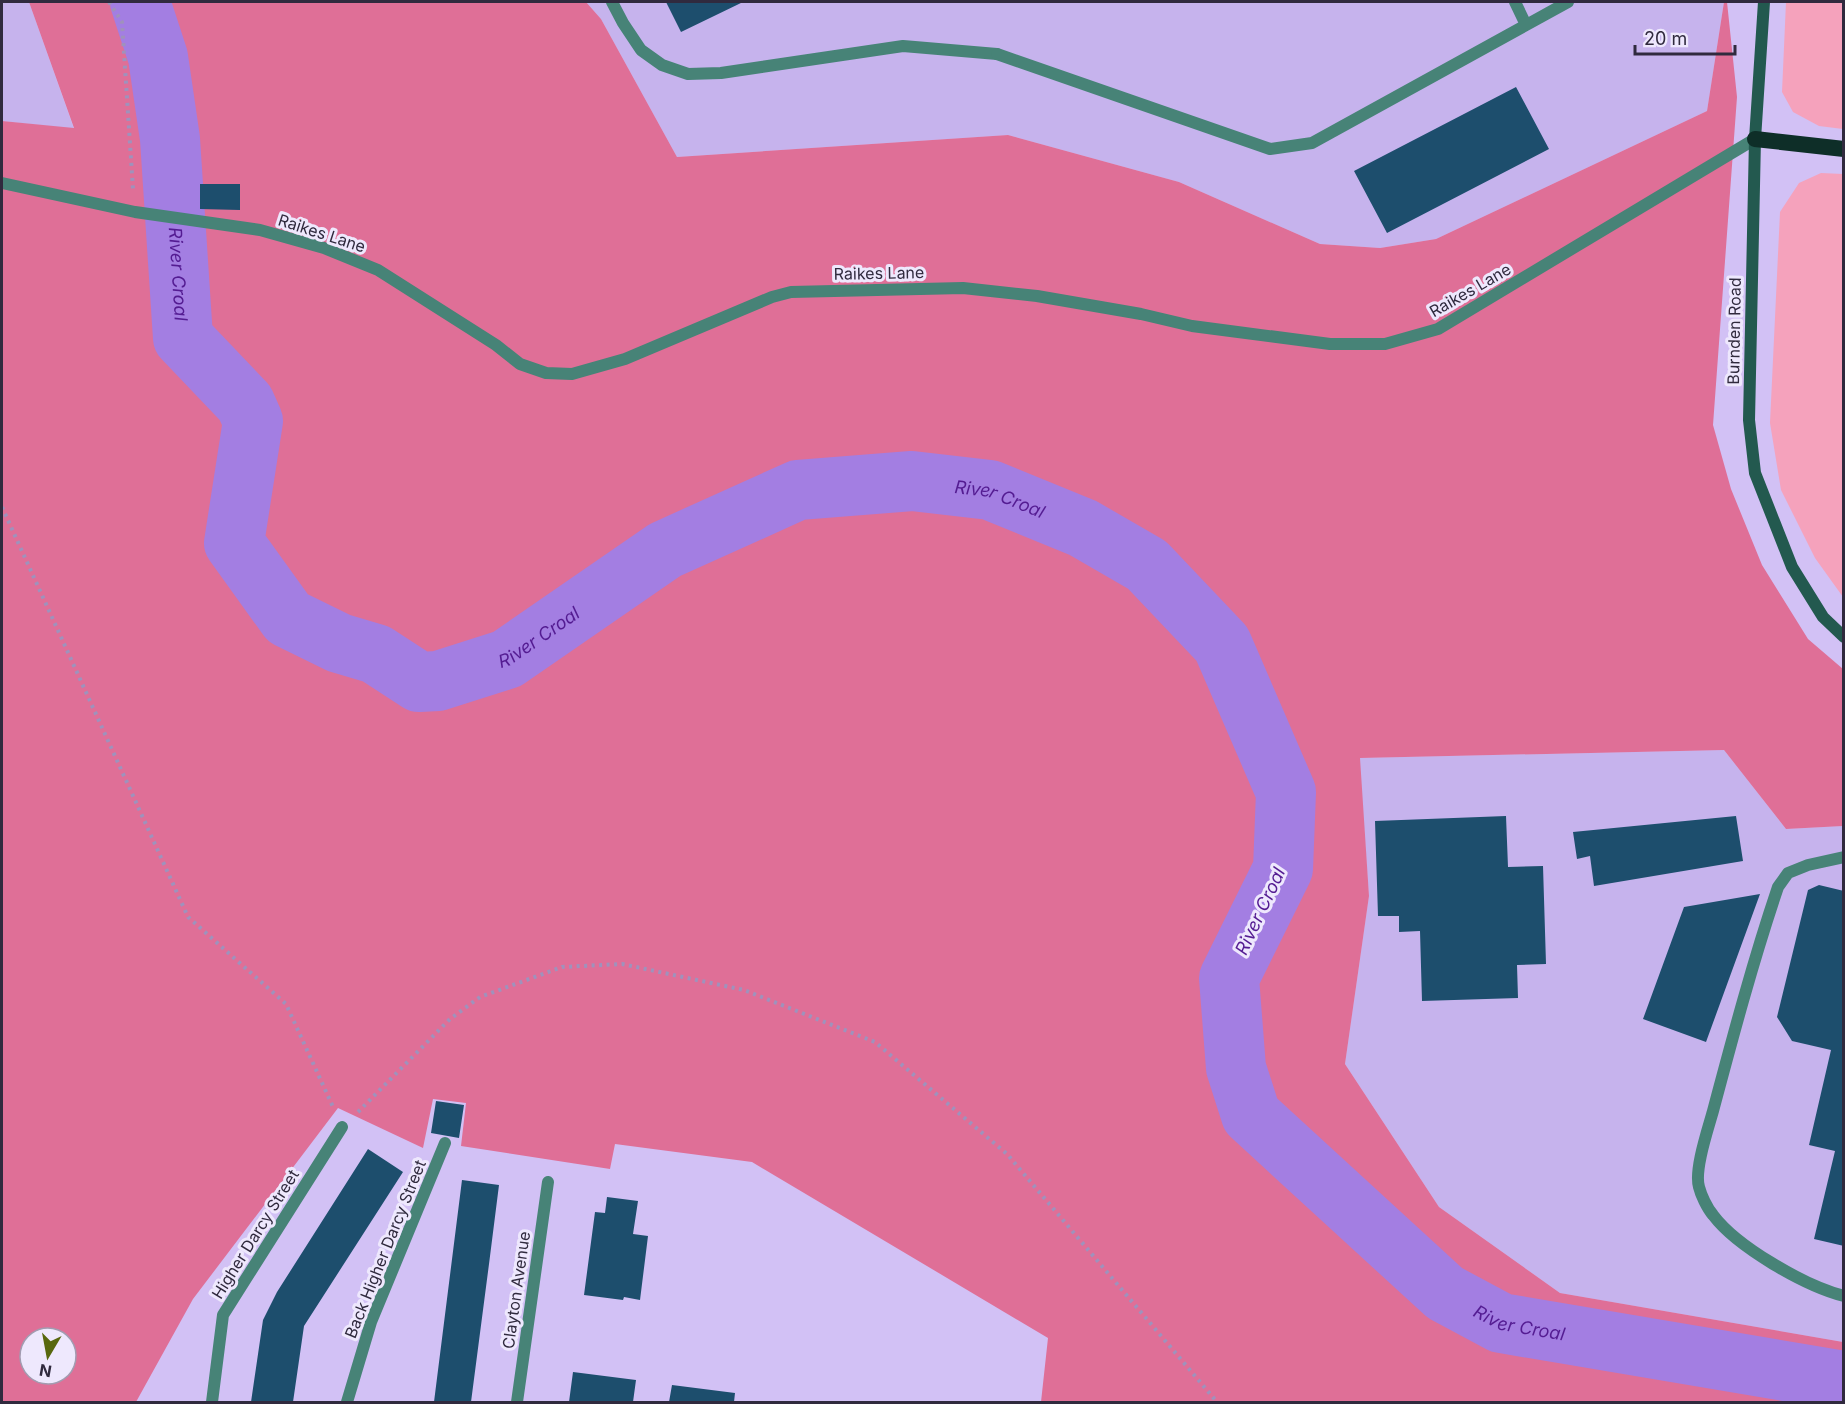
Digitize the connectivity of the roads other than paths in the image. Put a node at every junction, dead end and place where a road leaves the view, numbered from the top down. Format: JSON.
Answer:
{"nodes":[{"id":1,"x":612,"y":2,"type":"edge"},
{"id":2,"x":1515,"y":2,"type":"edge"},
{"id":3,"x":1568,"y":2,"type":"edge"},
{"id":4,"x":1764,"y":2,"type":"edge"},
{"id":5,"x":1526,"y":25,"type":"junction"},
{"id":6,"x":1755,"y":139,"type":"junction"},
{"id":7,"x":1844,"y":149,"type":"edge"},
{"id":8,"x":2,"y":183,"type":"edge"},
{"id":9,"x":1844,"y":637,"type":"edge"},
{"id":10,"x":1844,"y":857,"type":"edge"},
{"id":11,"x":342,"y":1127,"type":"road end"},
{"id":12,"x":445,"y":1143,"type":"dead end"},
{"id":13,"x":548,"y":1182,"type":"dead end"},
{"id":14,"x":1844,"y":1296,"type":"edge"},
{"id":15,"x":212,"y":1402,"type":"edge"},
{"id":16,"x":347,"y":1402,"type":"edge"},
{"id":17,"x":517,"y":1402,"type":"edge"}],
"edges":[{"from":1,"to":5,"type":"street"},
{"from":2,"to":5,"type":"street"},
{"from":3,"to":5,"type":"street"},
{"from":4,"to":6,"type":"main road","name":"Burnden Road"},
{"from":6,"to":7,"type":"highway"},
{"from":6,"to":8,"type":"street","name":"Raikes Lane"},
{"from":6,"to":9,"type":"main road","name":"Burnden Road"},
{"from":10,"to":14,"type":"street"},
{"from":11,"to":15,"type":"street","name":"Higher Darcy Street"},
{"from":12,"to":16,"type":"street","name":"Back Higher Darcy Street"},
{"from":13,"to":17,"type":"street","name":"Clayton Avenue"}]}
